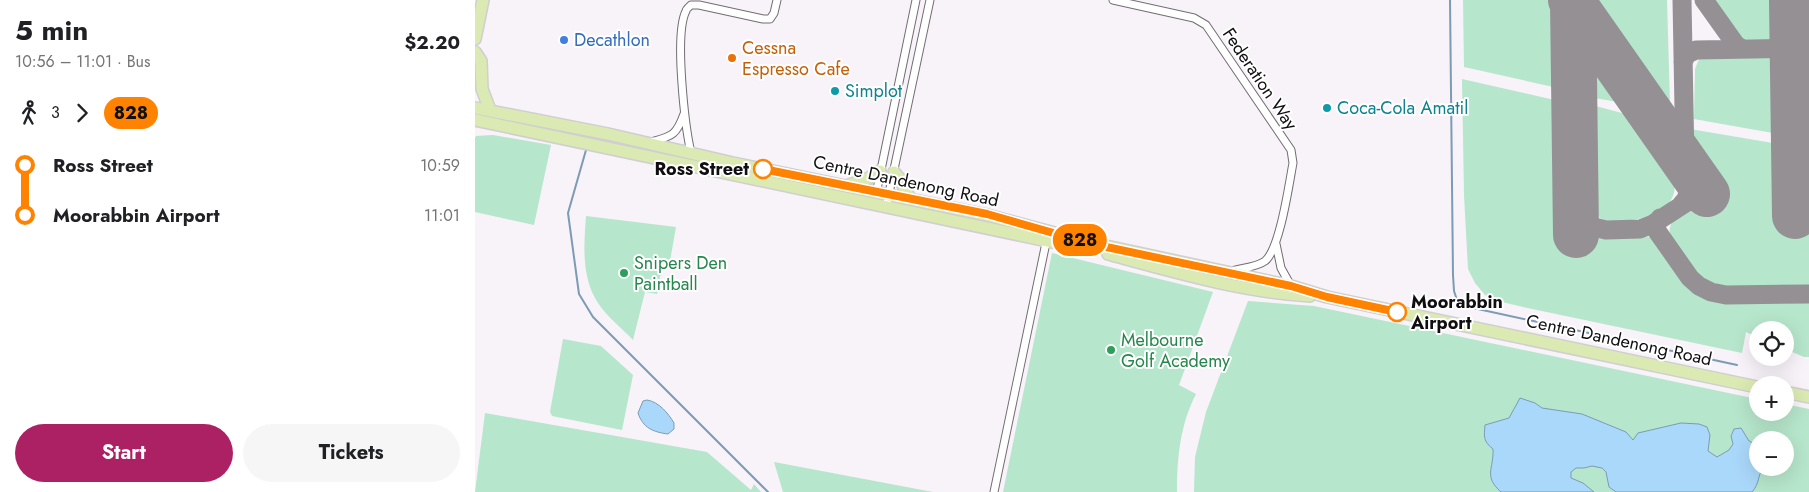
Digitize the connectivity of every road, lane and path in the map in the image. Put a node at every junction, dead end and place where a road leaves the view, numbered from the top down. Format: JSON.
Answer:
{"nodes":[{"id":1,"x":483,"y":0,"type":"edge"},
{"id":2,"x":777,"y":0,"type":"edge"},
{"id":3,"x":916,"y":0,"type":"edge"},
{"id":4,"x":930,"y":0,"type":"edge"},
{"id":5,"x":1113,"y":0,"type":"edge"},
{"id":6,"x":475,"y":39,"type":"edge"},
{"id":7,"x":475,"y":52,"type":"edge"},
{"id":8,"x":475,"y":108,"type":"edge"},
{"id":9,"x":490,"y":110,"type":"junction"},
{"id":10,"x":684,"y":114,"type":"junction"},
{"id":11,"x":475,"y":120,"type":"edge"},
{"id":12,"x":648,"y":143,"type":"junction"},
{"id":13,"x":691,"y":153,"type":"junction"},
{"id":14,"x":880,"y":171,"type":"junction"},
{"id":15,"x":894,"y":172,"type":"junction"},
{"id":16,"x":846,"y":186,"type":"junction"},
{"id":17,"x":876,"y":192,"type":"junction"},
{"id":18,"x":889,"y":195,"type":"junction"},
{"id":19,"x":910,"y":199,"type":"junction"},
{"id":20,"x":874,"y":204,"type":"junction"},
{"id":21,"x":886,"y":206,"type":"junction"},
{"id":22,"x":1048,"y":236,"type":"junction"},
{"id":23,"x":1276,"y":244,"type":"junction"},
{"id":24,"x":1226,"y":272,"type":"junction"},
{"id":25,"x":1291,"y":286,"type":"junction"},
{"id":26,"x":1327,"y":297,"type":"junction"},
{"id":27,"x":1749,"y":385,"type":"edge"},
{"id":28,"x":1794,"y":394,"type":"edge"},
{"id":29,"x":1809,"y":397,"type":"edge"},
{"id":30,"x":994,"y":492,"type":"edge"}],
"edges":[{"from":1,"to":6,"type":"main road"},
{"from":2,"to":10,"type":"street"},
{"from":3,"to":14,"type":"street"},
{"from":4,"to":15,"type":"street"},
{"from":5,"to":23,"type":"street","name":"Federation Way"},
{"from":7,"to":9,"type":"main road"},
{"from":8,"to":9,"type":"main road","name":"Centre Dandenong Road"},
{"from":9,"to":12,"type":"main road","name":"Centre Dandenong Road"},
{"from":10,"to":12,"type":"street"},
{"from":10,"to":13,"type":"street"},
{"from":11,"to":20,"type":"main road","name":"Centre Dandenong Road"},
{"from":12,"to":13,"type":"main road","name":"Centre Dandenong Road"},
{"from":13,"to":16,"type":"main road","name":"Centre Dandenong Road"},
{"from":14,"to":16,"type":"main road"},
{"from":14,"to":17,"type":"street"},
{"from":15,"to":18,"type":"street"},
{"from":15,"to":19,"type":"main road"},
{"from":16,"to":17,"type":"main road","name":"Centre Dandenong Road"},
{"from":17,"to":18,"type":"main road","name":"Centre Dandenong Road"},
{"from":17,"to":20,"type":"street"},
{"from":18,"to":19,"type":"main road","name":"Centre Dandenong Road"},
{"from":18,"to":21,"type":"street"},
{"from":19,"to":22,"type":"main road","name":"Centre Dandenong Road"},
{"from":20,"to":21,"type":"main road","name":"Centre Dandenong Road"},
{"from":21,"to":22,"type":"main road","name":"Centre Dandenong Road"},
{"from":22,"to":24,"type":"main road","name":"Centre Dandenong Road"},
{"from":22,"to":26,"type":"main road","name":"Centre Dandenong Road"},
{"from":22,"to":30,"type":"street"},
{"from":23,"to":24,"type":"street","name":"Federation Way"},
{"from":23,"to":25,"type":"street","name":"Federation Way"},
{"from":24,"to":25,"type":"main road","name":"Centre Dandenong Road"},
{"from":25,"to":26,"type":"main road","name":"Centre Dandenong Road"},
{"from":26,"to":27,"type":"main road","name":"Centre Dandenong Road"},
{"from":28,"to":29,"type":"main road"}]}
